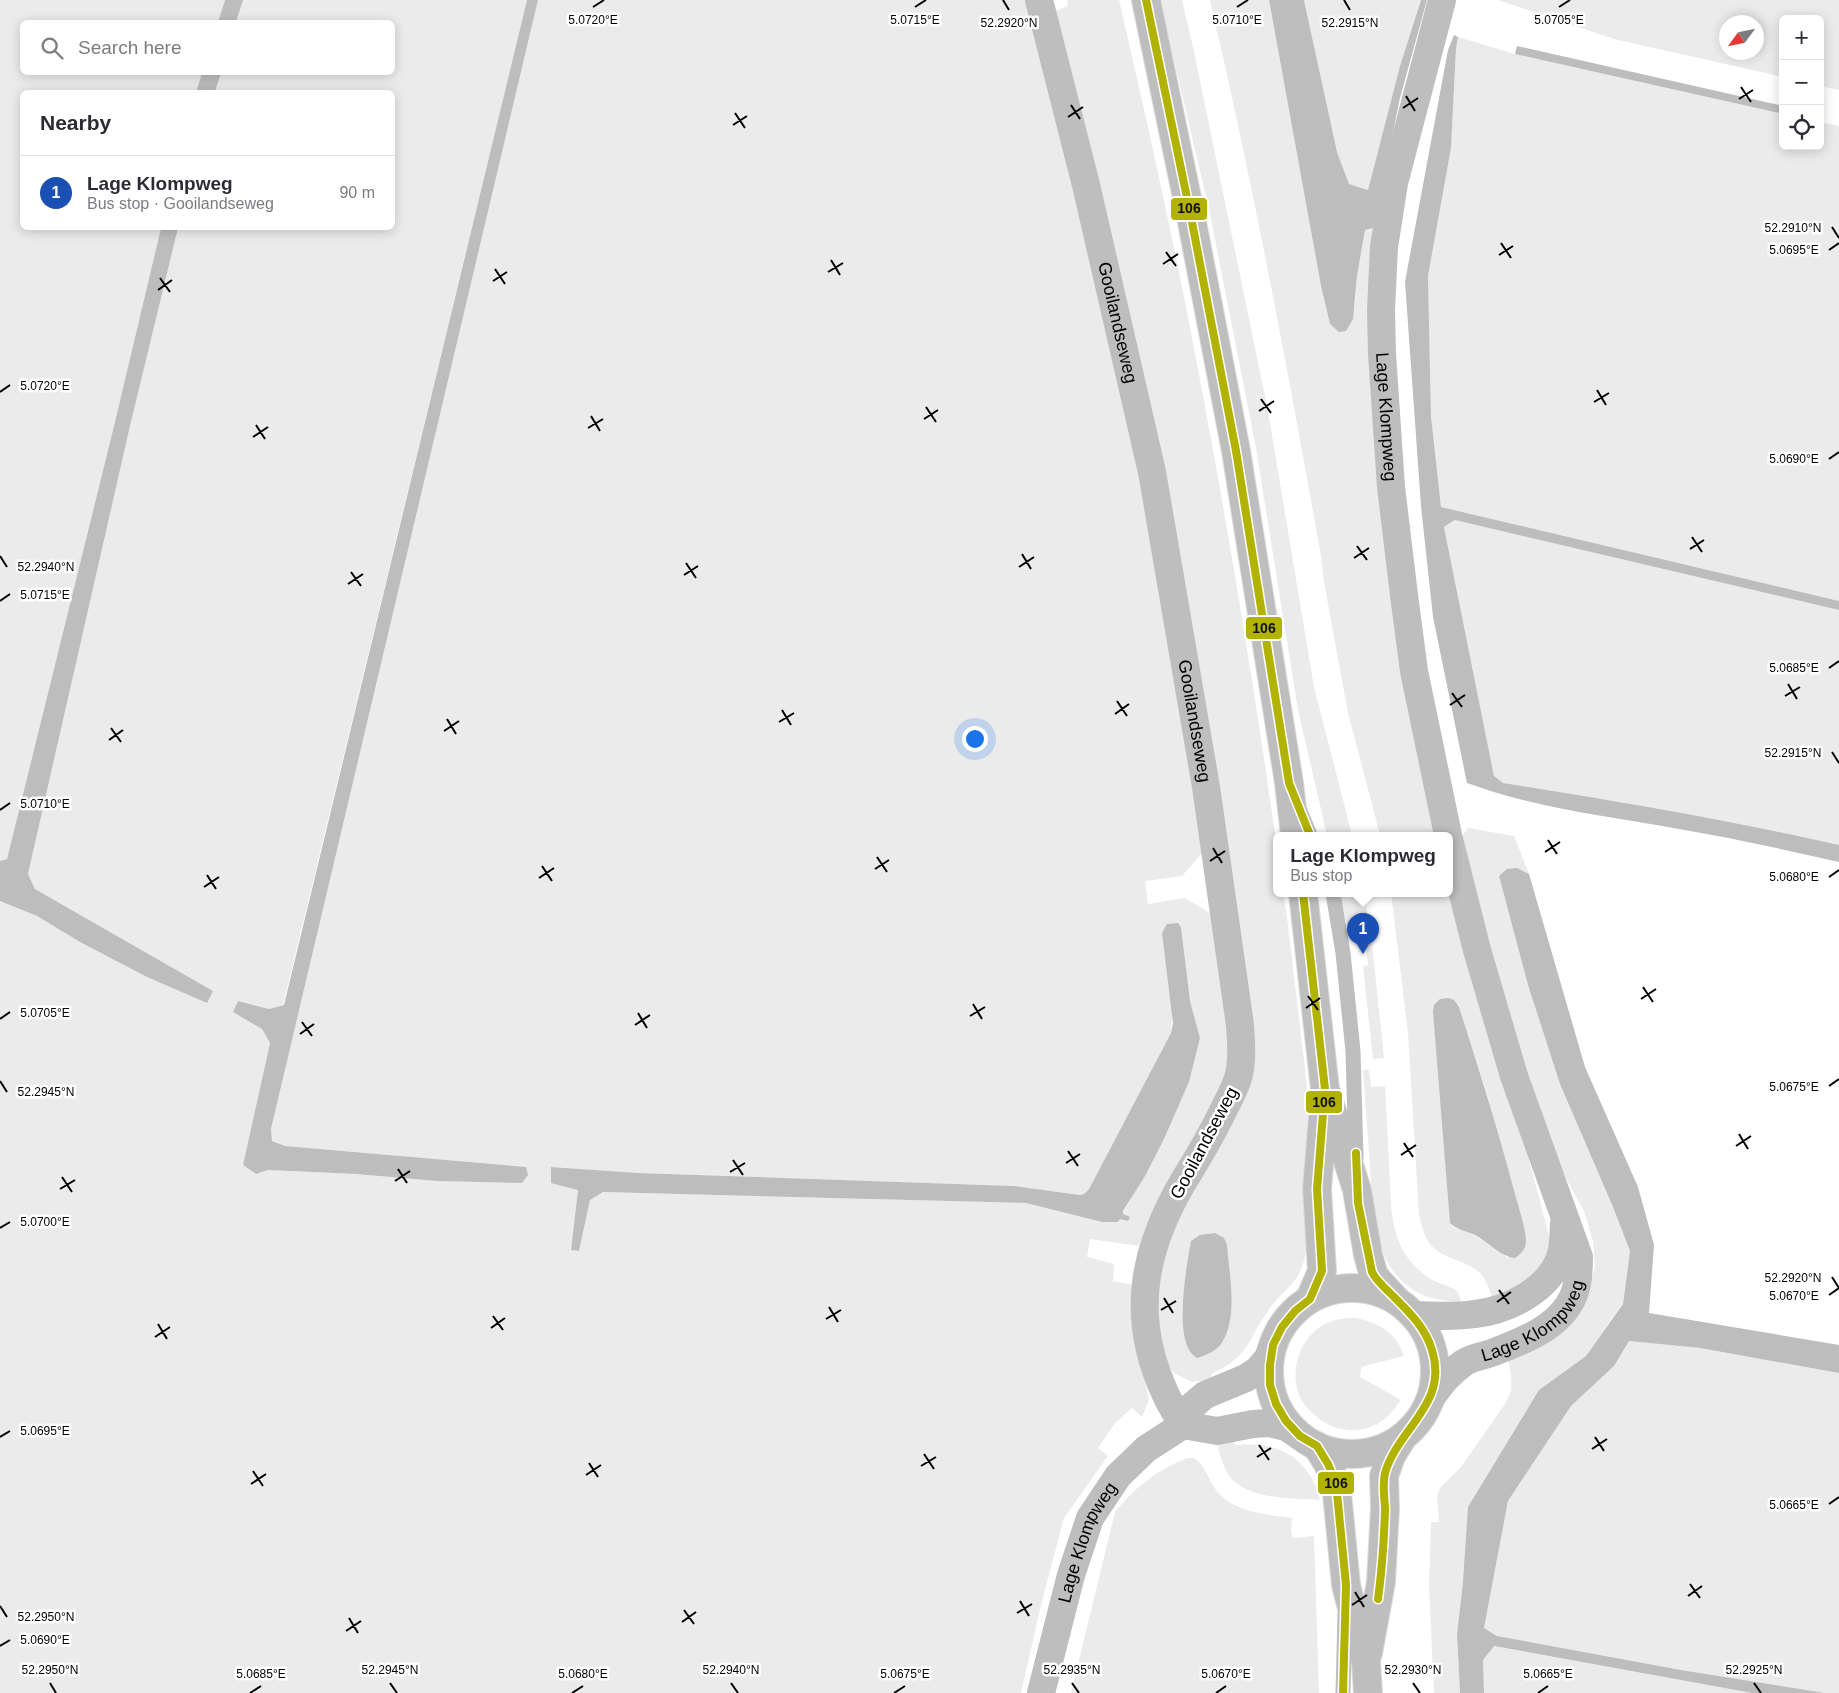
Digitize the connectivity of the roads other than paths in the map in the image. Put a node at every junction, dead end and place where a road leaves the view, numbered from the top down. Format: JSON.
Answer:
{"nodes":[{"id":1,"x":1038,"y":0,"type":"edge"},
{"id":2,"x":1146,"y":0,"type":"edge"},
{"id":3,"x":1442,"y":0,"type":"edge"},
{"id":4,"x":1289,"y":783,"type":"junction"},
{"id":5,"x":1296,"y":832,"type":"edge"},
{"id":6,"x":1309,"y":832,"type":"edge"},
{"id":7,"x":1447,"y":832,"type":"edge"},
{"id":8,"x":1453,"y":855,"type":"edge"},
{"id":9,"x":1303,"y":897,"type":"edge"},
{"id":10,"x":1334,"y":897,"type":"edge"},
{"id":11,"x":1325,"y":1089,"type":"junction"},
{"id":12,"x":1357,"y":1190,"type":"junction"},
{"id":13,"x":1564,"y":1215,"type":"junction"},
{"id":14,"x":1310,"y":1299,"type":"junction"},
{"id":15,"x":1407,"y":1309,"type":"junction"},
{"id":16,"x":1273,"y":1345,"type":"junction"},
{"id":17,"x":1430,"y":1398,"type":"junction"},
{"id":18,"x":1183,"y":1425,"type":"junction"},
{"id":19,"x":1402,"y":1438,"type":"junction"},
{"id":20,"x":1309,"y":1441,"type":"junction"},
{"id":21,"x":1346,"y":1585,"type":"junction"},
{"id":22,"x":1366,"y":1662,"type":"junction"},
{"id":23,"x":1041,"y":1693,"type":"edge"},
{"id":24,"x":1343,"y":1693,"type":"edge"},
{"id":25,"x":1368,"y":1693,"type":"edge"}],
"edges":[{"from":1,"to":18,"type":"street","name":"Gooilandseweg"},
{"from":2,"to":4,"type":"street"},
{"from":3,"to":7,"type":"street","name":"Lage Klompweg"},
{"from":4,"to":5,"type":"street"},
{"from":4,"to":6,"type":"lane"},
{"from":8,"to":13,"type":"street","name":"Lage Klompweg"},
{"from":9,"to":11,"type":"street"},
{"from":10,"to":12,"type":"lane"},
{"from":11,"to":12,"type":"street"},
{"from":11,"to":14,"type":"street"},
{"from":12,"to":15,"type":"street"},
{"from":13,"to":15,"type":"street","name":"Lage Klompweg"},
{"from":13,"to":17,"type":"street","name":"Lage Klompweg"},
{"from":14,"to":15,"type":"street"},
{"from":14,"to":16,"type":"street"},
{"from":15,"to":17,"type":"street"},
{"from":16,"to":18,"type":"street","name":"Lage Klompweg"},
{"from":16,"to":20,"type":"street"},
{"from":17,"to":19,"type":"street"},
{"from":18,"to":20,"type":"street"},
{"from":18,"to":23,"type":"street","name":"Lage Klompweg"},
{"from":19,"to":20,"type":"street"},
{"from":19,"to":22,"type":"street"},
{"from":20,"to":21,"type":"street"},
{"from":21,"to":22,"type":"street"},
{"from":21,"to":24,"type":"lane"},
{"from":22,"to":25,"type":"street"}]}
